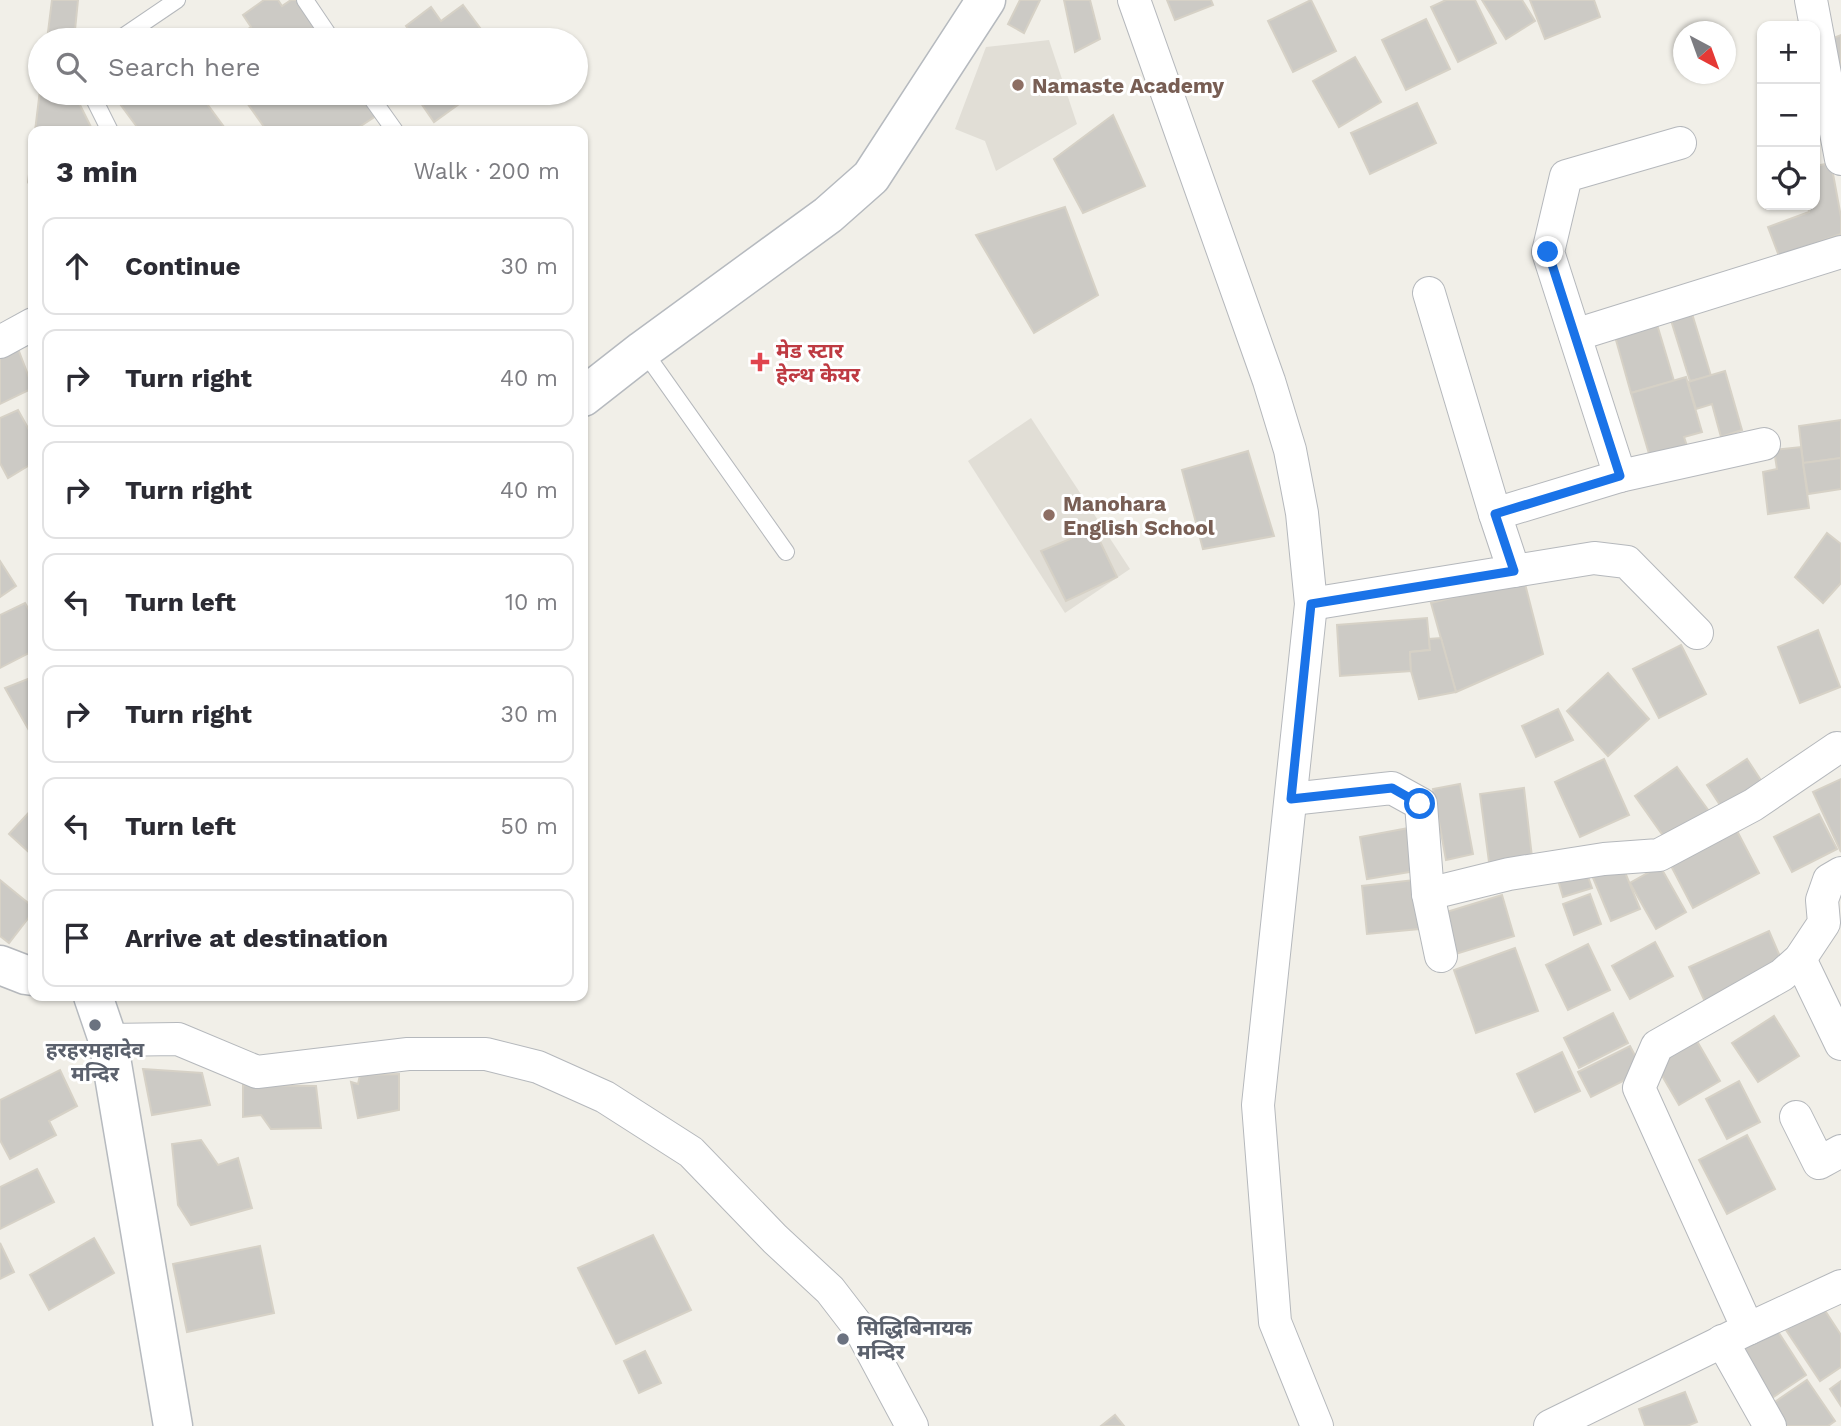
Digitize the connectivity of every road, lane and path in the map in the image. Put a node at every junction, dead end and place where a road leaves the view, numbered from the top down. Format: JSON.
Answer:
{"nodes":[{"id":1,"x":177,"y":0,"type":"edge"},
{"id":2,"x":304,"y":0,"type":"edge"},
{"id":3,"x":1134,"y":0,"type":"edge"},
{"id":4,"x":1811,"y":0,"type":"edge"},
{"id":5,"x":973,"y":5,"type":"edge"},
{"id":6,"x":136,"y":28,"type":"edge"},
{"id":7,"x":324,"y":28,"type":"edge"},
{"id":8,"x":97,"y":105,"type":"edge"},
{"id":9,"x":377,"y":105,"type":"edge"},
{"id":10,"x":108,"y":126,"type":"edge"},
{"id":11,"x":391,"y":126,"type":"edge"},
{"id":12,"x":1680,"y":143,"type":"dead end"},
{"id":13,"x":1841,"y":159,"type":"edge"},
{"id":14,"x":1841,"y":252,"type":"edge"},
{"id":15,"x":1429,"y":293,"type":"dead end"},
{"id":16,"x":28,"y":327,"type":"edge"},
{"id":17,"x":1575,"y":335,"type":"junction"},
{"id":18,"x":0,"y":342,"type":"edge"},
{"id":19,"x":643,"y":349,"type":"junction"},
{"id":20,"x":588,"y":389,"type":"edge"},
{"id":21,"x":1764,"y":444,"type":"dead end"},
{"id":22,"x":1620,"y":476,"type":"junction"},
{"id":23,"x":1495,"y":514,"type":"junction"},
{"id":24,"x":786,"y":552,"type":"dead end"},
{"id":25,"x":1514,"y":571,"type":"junction"},
{"id":26,"x":1311,"y":604,"type":"junction"},
{"id":27,"x":1697,"y":634,"type":"dead end"},
{"id":28,"x":1838,"y":748,"type":"dead end"},
{"id":29,"x":1291,"y":799,"type":"junction"},
{"id":30,"x":1841,"y":873,"type":"edge"},
{"id":31,"x":1427,"y":894,"type":"junction"},
{"id":32,"x":1441,"y":956,"type":"dead end"},
{"id":33,"x":1800,"y":959,"type":"junction"},
{"id":34,"x":0,"y":965,"type":"edge"},
{"id":35,"x":28,"y":975,"type":"edge"},
{"id":36,"x":95,"y":1001,"type":"edge"},
{"id":37,"x":1834,"y":1011,"type":"edge"},
{"id":38,"x":107,"y":1040,"type":"junction"},
{"id":39,"x":1841,"y":1044,"type":"edge"},
{"id":40,"x":1796,"y":1117,"type":"dead end"},
{"id":41,"x":1841,"y":1151,"type":"edge"},
{"id":42,"x":1839,"y":1293,"type":"edge"},
{"id":43,"x":1735,"y":1335,"type":"junction"},
{"id":44,"x":173,"y":1426,"type":"edge"},
{"id":45,"x":912,"y":1426,"type":"edge"},
{"id":46,"x":1317,"y":1426,"type":"edge"},
{"id":47,"x":1550,"y":1426,"type":"edge"},
{"id":48,"x":1770,"y":1426,"type":"edge"}],
"edges":[{"from":1,"to":6,"type":"lane"},
{"from":2,"to":7,"type":"lane"},
{"from":3,"to":26,"type":"street"},
{"from":4,"to":13,"type":"street"},
{"from":5,"to":19,"type":"main road"},
{"from":8,"to":10,"type":"lane"},
{"from":9,"to":11,"type":"lane"},
{"from":12,"to":17,"type":"street"},
{"from":14,"to":17,"type":"street"},
{"from":15,"to":23,"type":"street"},
{"from":16,"to":18,"type":"street"},
{"from":17,"to":22,"type":"street"},
{"from":19,"to":20,"type":"main road"},
{"from":19,"to":24,"type":"lane"},
{"from":21,"to":22,"type":"street"},
{"from":22,"to":23,"type":"street"},
{"from":23,"to":25,"type":"street"},
{"from":25,"to":26,"type":"street"},
{"from":25,"to":27,"type":"street"},
{"from":26,"to":29,"type":"street"},
{"from":28,"to":31,"type":"street"},
{"from":29,"to":31,"type":"street"},
{"from":29,"to":46,"type":"street"},
{"from":30,"to":33,"type":"street"},
{"from":31,"to":32,"type":"street"},
{"from":33,"to":37,"type":"street"},
{"from":33,"to":43,"type":"street"},
{"from":34,"to":35,"type":"main road"},
{"from":36,"to":38,"type":"main road"},
{"from":37,"to":39,"type":"street"},
{"from":38,"to":44,"type":"main road"},
{"from":38,"to":45,"type":"street"},
{"from":40,"to":41,"type":"street"},
{"from":42,"to":43,"type":"street"},
{"from":43,"to":47,"type":"street"},
{"from":43,"to":48,"type":"street"}]}
